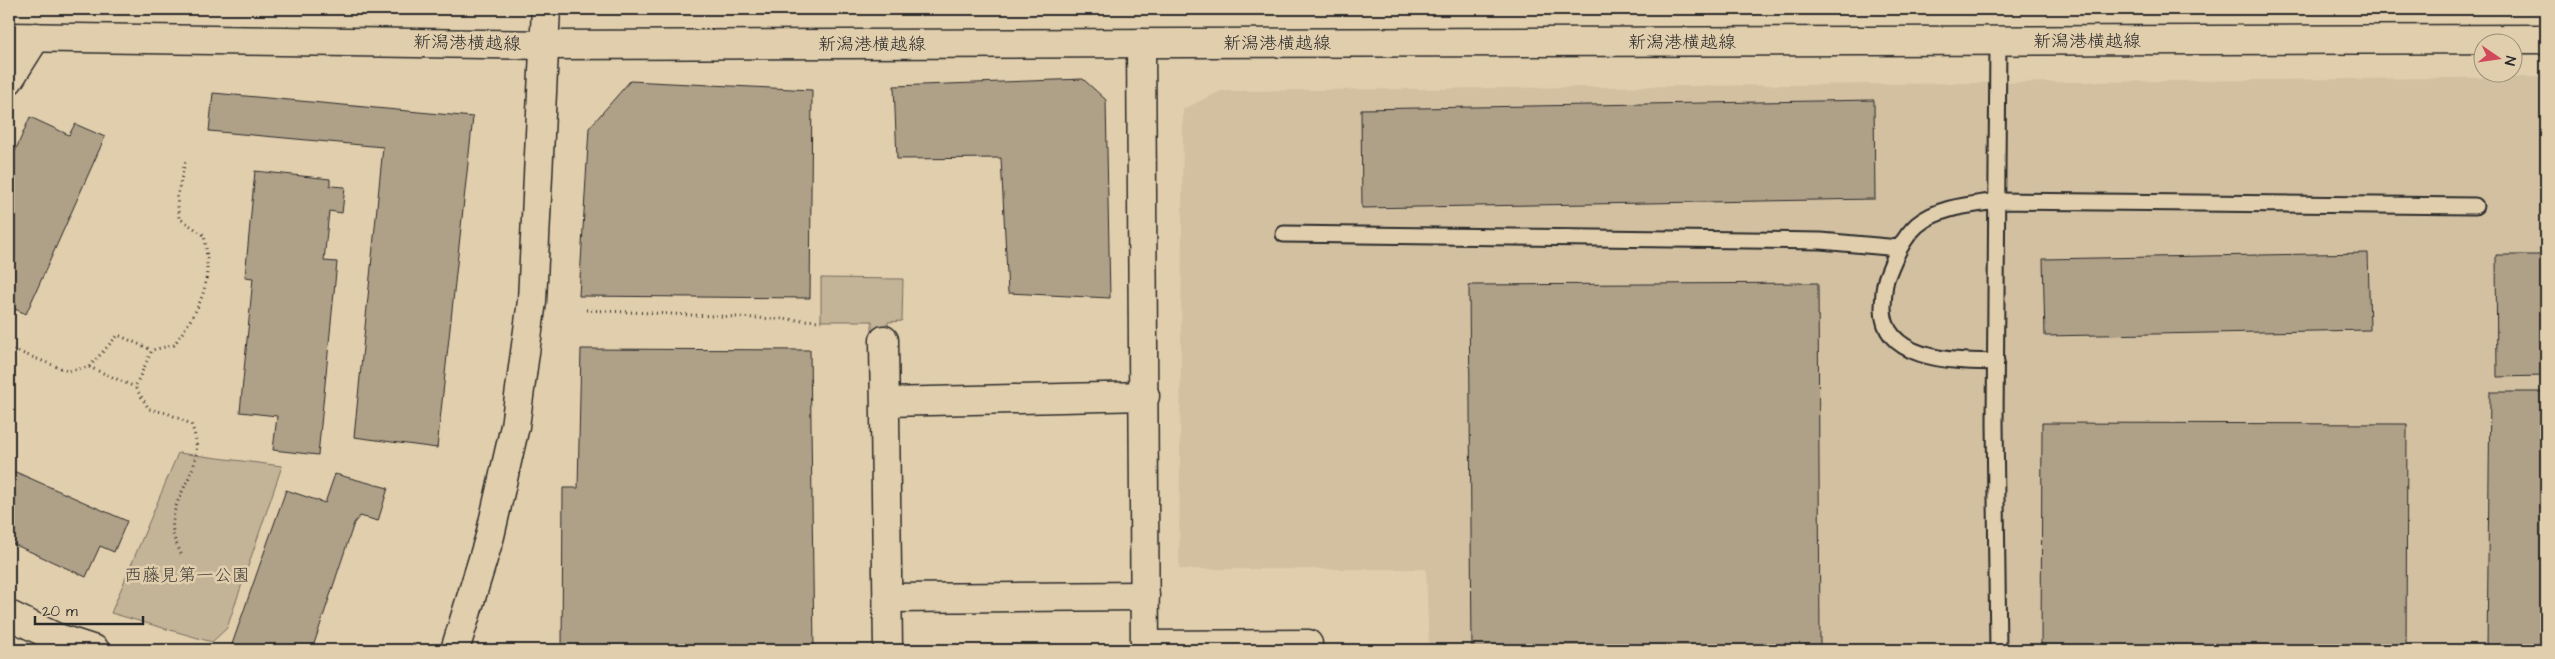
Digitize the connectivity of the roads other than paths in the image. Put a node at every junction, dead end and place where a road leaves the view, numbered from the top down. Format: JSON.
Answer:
{"nodes":[{"id":1,"x":546,"y":9,"type":"edge"},
{"id":2,"x":9,"y":37,"type":"edge"},
{"id":3,"x":36,"y":37,"type":"junction"},
{"id":4,"x":2546,"y":39,"type":"edge"},
{"id":5,"x":1998,"y":41,"type":"junction"},
{"id":6,"x":1141,"y":43,"type":"junction"},
{"id":7,"x":545,"y":45,"type":"junction"},
{"id":8,"x":9,"y":80,"type":"edge"},
{"id":9,"x":1997,"y":201,"type":"junction"},
{"id":10,"x":2475,"y":206,"type":"dead end"},
{"id":11,"x":1284,"y":234,"type":"dead end"},
{"id":12,"x":1899,"y":248,"type":"junction"},
{"id":13,"x":884,"y":340,"type":"dead end"},
{"id":14,"x":1996,"y":362,"type":"junction"},
{"id":15,"x":1145,"y":396,"type":"junction"},
{"id":16,"x":887,"y":402,"type":"junction"},
{"id":17,"x":1145,"y":596,"type":"junction"},
{"id":18,"x":889,"y":598,"type":"junction"},
{"id":19,"x":9,"y":615,"type":"edge"},
{"id":20,"x":51,"y":644,"type":"edge"},
{"id":21,"x":1308,"y":644,"type":"dead end"},
{"id":22,"x":1145,"y":648,"type":"edge"},
{"id":23,"x":95,"y":650,"type":"edge"},
{"id":24,"x":456,"y":650,"type":"edge"},
{"id":25,"x":888,"y":650,"type":"edge"},
{"id":26,"x":1998,"y":650,"type":"edge"}],
"edges":[{"from":1,"to":7,"type":"main road"},
{"from":2,"to":3,"type":"main road","name":"新潟港横越線"},
{"from":3,"to":7,"type":"main road","name":"新潟港横越線"},
{"from":3,"to":8,"type":"main road"},
{"from":4,"to":5,"type":"main road","name":"新潟港横越線"},
{"from":5,"to":6,"type":"main road","name":"新潟港横越線"},
{"from":5,"to":9,"type":"lane"},
{"from":6,"to":7,"type":"main road","name":"新潟港横越線"},
{"from":6,"to":15,"type":"main road"},
{"from":7,"to":24,"type":"main road"},
{"from":9,"to":10,"type":"lane"},
{"from":9,"to":12,"type":"lane"},
{"from":9,"to":14,"type":"lane"},
{"from":11,"to":12,"type":"lane"},
{"from":12,"to":14,"type":"lane"},
{"from":13,"to":16,"type":"main road"},
{"from":14,"to":26,"type":"lane"},
{"from":15,"to":16,"type":"main road"},
{"from":15,"to":17,"type":"main road"},
{"from":16,"to":18,"type":"main road"},
{"from":17,"to":18,"type":"main road"},
{"from":17,"to":22,"type":"main road"},
{"from":18,"to":25,"type":"main road"},
{"from":19,"to":20,"type":"main road"},
{"from":20,"to":23,"type":"main road"},
{"from":21,"to":22,"type":"main road"}]}
